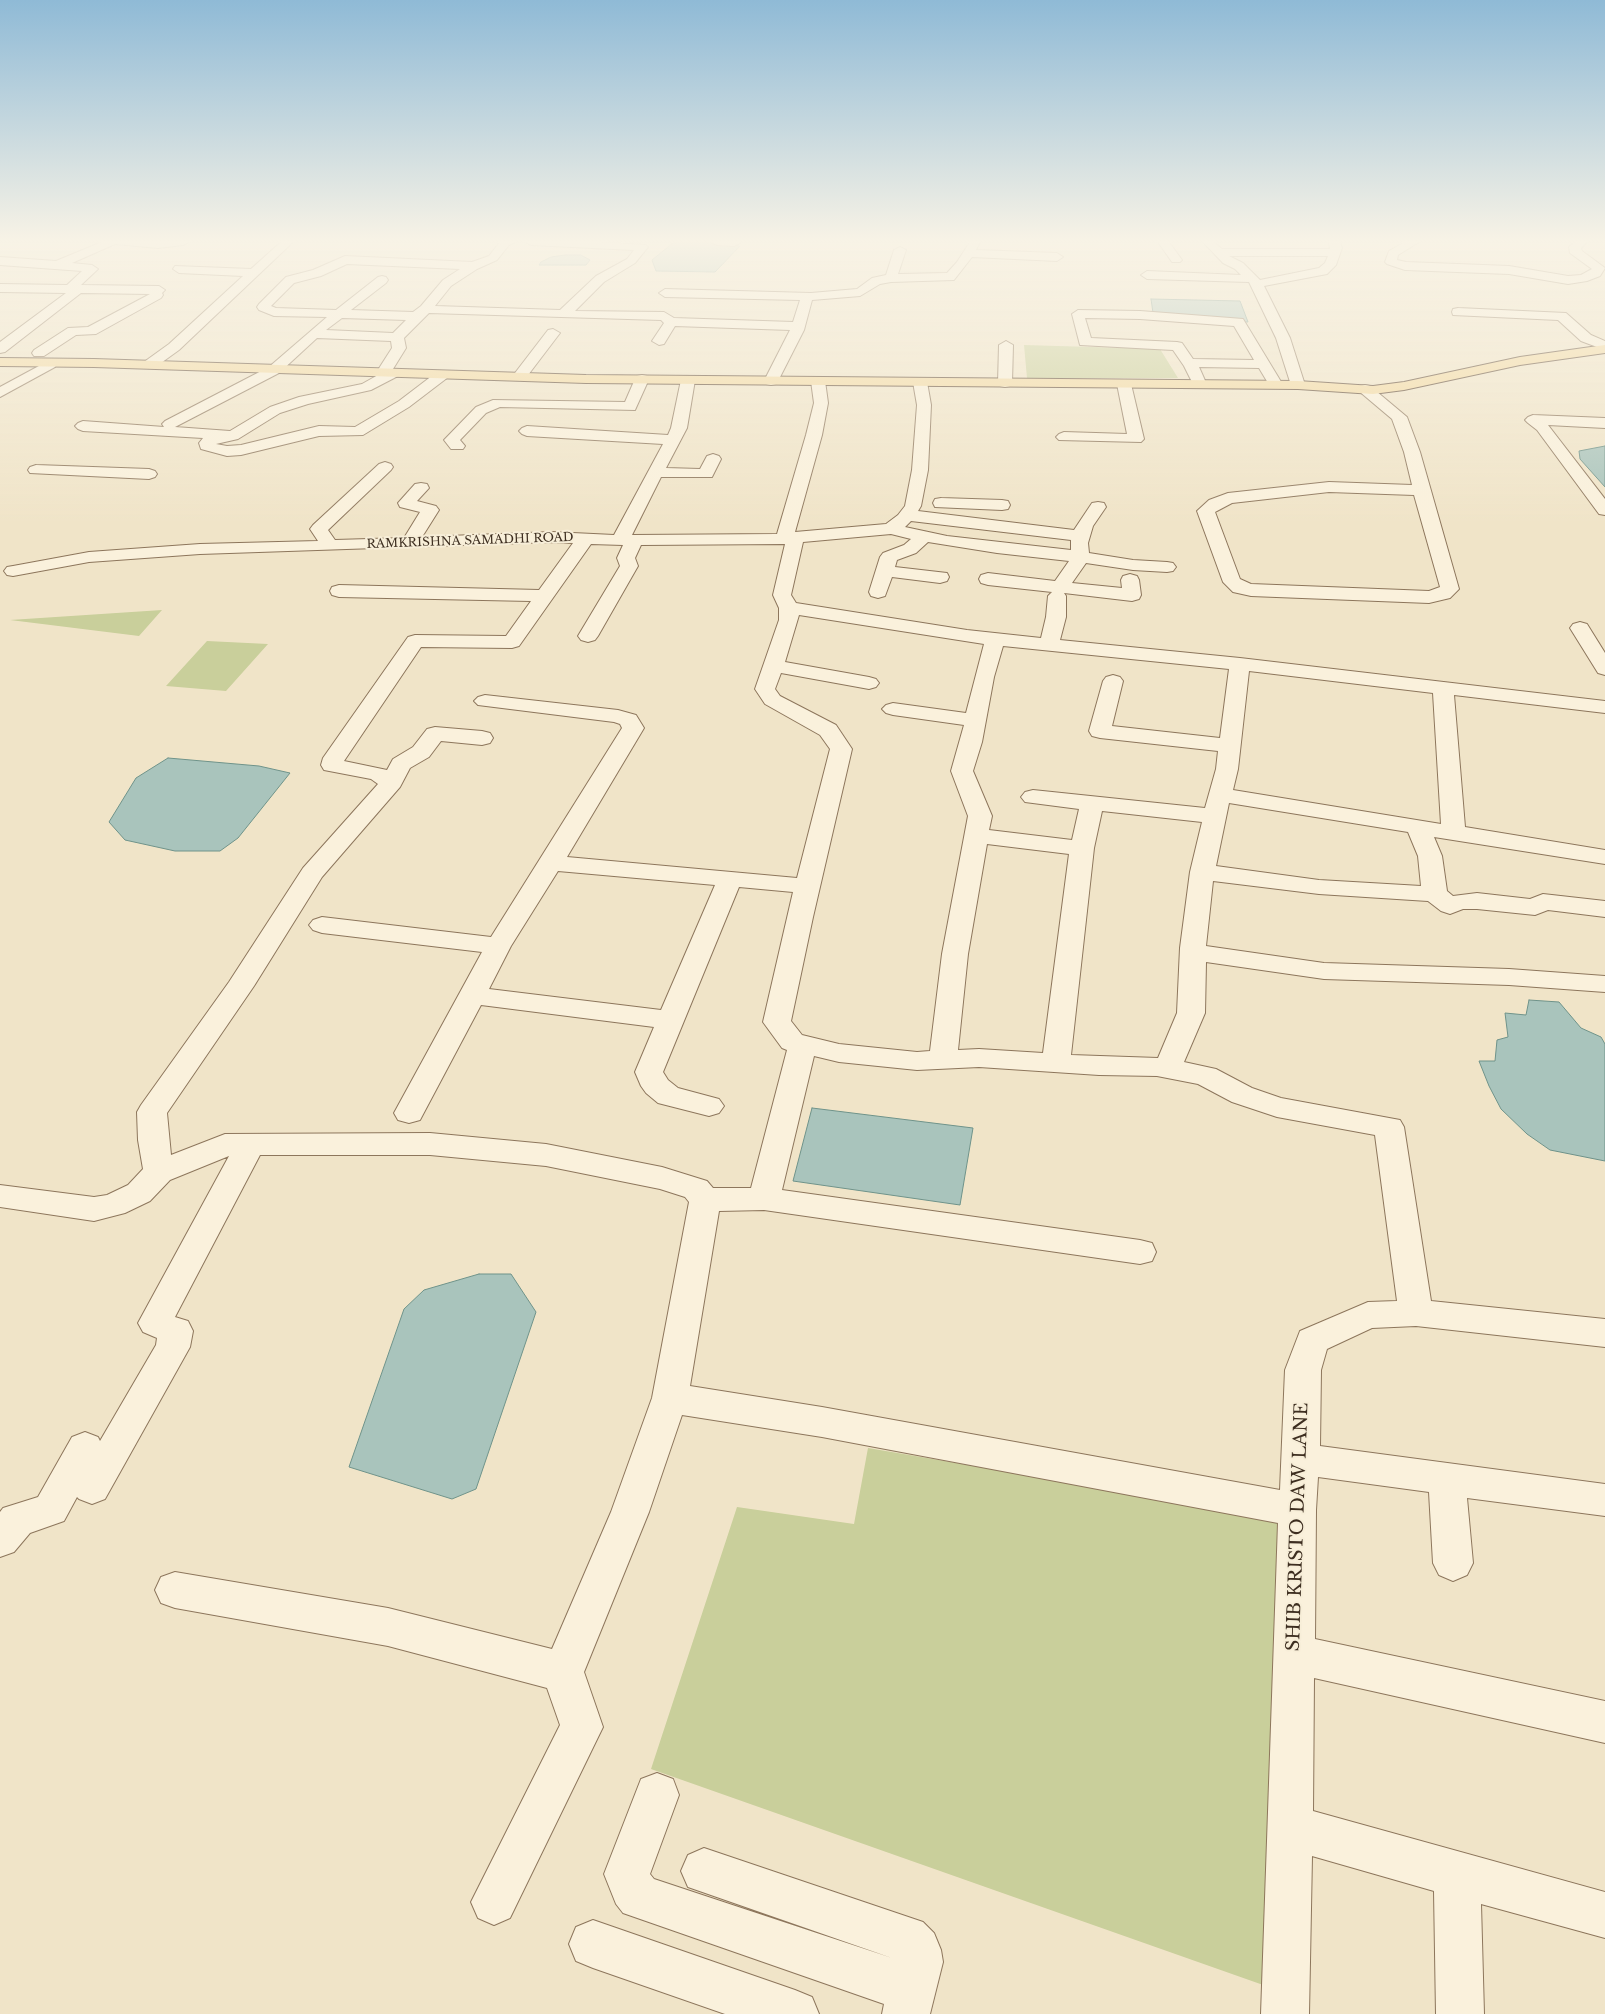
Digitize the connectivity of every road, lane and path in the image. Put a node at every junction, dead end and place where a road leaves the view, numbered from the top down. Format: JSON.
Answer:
{"nodes":[{"id":1,"x":18,"y":336,"type":"edge"},
{"id":2,"x":65,"y":336,"type":"edge"},
{"id":3,"x":186,"y":336,"type":"edge"},
{"id":4,"x":311,"y":336,"type":"edge"},
{"id":5,"x":369,"y":336,"type":"edge"},
{"id":6,"x":550,"y":336,"type":"edge"},
{"id":7,"x":662,"y":336,"type":"edge"},
{"id":8,"x":793,"y":336,"type":"edge"},
{"id":9,"x":1083,"y":336,"type":"edge"},
{"id":10,"x":1247,"y":336,"type":"edge"},
{"id":11,"x":1282,"y":336,"type":"edge"},
{"id":12,"x":1584,"y":336,"type":"edge"},
{"id":13,"x":397,"y":337,"type":"joint"},
{"id":14,"x":659,"y":341,"type":"dead end"},
{"id":15,"x":1006,"y":345,"type":"dead end"},
{"id":16,"x":1605,"y":348,"type":"edge"},
{"id":17,"x":0,"y":350,"type":"edge"},
{"id":18,"x":39,"y":353,"type":"junction"},
{"id":19,"x":0,"y":362,"type":"edge"},
{"id":20,"x":94,"y":363,"type":"junction"},
{"id":21,"x":1188,"y":363,"type":"junction"},
{"id":22,"x":50,"y":364,"type":"junction"},
{"id":23,"x":1264,"y":364,"type":"junction"},
{"id":24,"x":149,"y":365,"type":"junction"},
{"id":25,"x":279,"y":370,"type":"junction"},
{"id":26,"x":323,"y":371,"type":"junction"},
{"id":27,"x":388,"y":373,"type":"junction"},
{"id":28,"x":442,"y":375,"type":"junction"},
{"id":29,"x":520,"y":376,"type":"junction"},
{"id":30,"x":642,"y":380,"type":"junction"},
{"id":31,"x":688,"y":380,"type":"junction"},
{"id":32,"x":771,"y":381,"type":"junction"},
{"id":33,"x":818,"y":381,"type":"junction"},
{"id":34,"x":920,"y":382,"type":"junction"},
{"id":35,"x":1004,"y":383,"type":"junction"},
{"id":36,"x":1124,"y":384,"type":"junction"},
{"id":37,"x":1200,"y":385,"type":"junction"},
{"id":38,"x":1276,"y":385,"type":"junction"},
{"id":39,"x":1298,"y":385,"type":"junction"},
{"id":40,"x":1365,"y":390,"type":"junction"},
{"id":41,"x":0,"y":393,"type":"edge"},
{"id":42,"x":1605,"y":423,"type":"edge"},
{"id":43,"x":170,"y":424,"type":"dead end"},
{"id":44,"x":83,"y":426,"type":"dead end"},
{"id":45,"x":527,"y":431,"type":"dead end"},
{"id":46,"x":189,"y":434,"type":"junction"},
{"id":47,"x":1064,"y":437,"type":"dead end"},
{"id":48,"x":672,"y":440,"type":"junction"},
{"id":49,"x":457,"y":446,"type":"dead end"},
{"id":50,"x":713,"y":459,"type":"dead end"},
{"id":51,"x":385,"y":466,"type":"dead end"},
{"id":52,"x":36,"y":470,"type":"dead end"},
{"id":53,"x":655,"y":472,"type":"junction"},
{"id":54,"x":149,"y":474,"type":"dead end"},
{"id":55,"x":420,"y":488,"type":"dead end"},
{"id":56,"x":1421,"y":490,"type":"junction"},
{"id":57,"x":1002,"y":505,"type":"dead end"},
{"id":58,"x":1098,"y":507,"type":"dead end"},
{"id":59,"x":910,"y":509,"type":"junction"},
{"id":60,"x":1605,"y":510,"type":"edge"},
{"id":61,"x":891,"y":529,"type":"junction"},
{"id":62,"x":923,"y":537,"type":"junction"},
{"id":63,"x":586,"y":538,"type":"junction"},
{"id":64,"x":790,"y":538,"type":"junction"},
{"id":65,"x":628,"y":540,"type":"junction"},
{"id":66,"x":410,"y":543,"type":"junction"},
{"id":67,"x":1080,"y":545,"type":"junction"},
{"id":68,"x":330,"y":546,"type":"junction"},
{"id":69,"x":1134,"y":548,"type":"dead end"},
{"id":70,"x":6,"y":566,"type":"edge"},
{"id":71,"x":1167,"y":566,"type":"dead end"},
{"id":72,"x":884,"y":571,"type":"junction"},
{"id":73,"x":940,"y":577,"type":"dead end"},
{"id":74,"x":988,"y":580,"type":"dead end"},
{"id":75,"x":0,"y":586,"type":"edge"},
{"id":76,"x":339,"y":591,"type":"dead end"},
{"id":77,"x":878,"y":592,"type":"dead end"},
{"id":78,"x":1058,"y":592,"type":"junction"},
{"id":79,"x":544,"y":596,"type":"junction"},
{"id":80,"x":1132,"y":596,"type":"dead end"},
{"id":81,"x":789,"y":608,"type":"junction"},
{"id":82,"x":1580,"y":628,"type":"dead end"},
{"id":83,"x":588,"y":636,"type":"dead end"},
{"id":84,"x":995,"y":639,"type":"junction"},
{"id":85,"x":1049,"y":645,"type":"junction"},
{"id":86,"x":1240,"y":664,"type":"junction"},
{"id":87,"x":774,"y":666,"type":"junction"},
{"id":88,"x":1605,"y":669,"type":"edge"},
{"id":89,"x":1113,"y":682,"type":"dead end"},
{"id":90,"x":869,"y":683,"type":"dead end"},
{"id":91,"x":1443,"y":689,"type":"junction"},
{"id":92,"x":485,"y":701,"type":"dead end"},
{"id":93,"x":1605,"y":707,"type":"edge"},
{"id":94,"x":893,"y":709,"type":"dead end"},
{"id":95,"x":974,"y":720,"type":"junction"},
{"id":96,"x":482,"y":738,"type":"dead end"},
{"id":97,"x":1230,"y":746,"type":"junction"},
{"id":98,"x":392,"y":782,"type":"junction"},
{"id":99,"x":1033,"y":798,"type":"dead end"},
{"id":100,"x":1092,"y":804,"type":"junction"},
{"id":101,"x":1217,"y":806,"type":"junction"},
{"id":102,"x":1418,"y":828,"type":"junction"},
{"id":103,"x":1454,"y":833,"type":"junction"},
{"id":104,"x":977,"y":836,"type":"junction"},
{"id":105,"x":1082,"y":848,"type":"junction"},
{"id":106,"x":1605,"y":857,"type":"edge"},
{"id":107,"x":550,"y":863,"type":"junction"},
{"id":108,"x":1202,"y":872,"type":"junction"},
{"id":109,"x":730,"y":879,"type":"junction"},
{"id":110,"x":807,"y":886,"type":"junction"},
{"id":111,"x":1435,"y":894,"type":"junction"},
{"id":112,"x":1605,"y":909,"type":"edge"},
{"id":113,"x":322,"y":926,"type":"dead end"},
{"id":114,"x":498,"y":946,"type":"junction"},
{"id":115,"x":1193,"y":952,"type":"junction"},
{"id":116,"x":1605,"y":984,"type":"edge"},
{"id":117,"x":472,"y":995,"type":"junction"},
{"id":118,"x":672,"y":1020,"type":"junction"},
{"id":119,"x":803,"y":1044,"type":"junction"},
{"id":120,"x":943,"y":1060,"type":"junction"},
{"id":121,"x":1056,"y":1063,"type":"junction"},
{"id":122,"x":1167,"y":1069,"type":"junction"},
{"id":123,"x":709,"y":1106,"type":"dead end"},
{"id":124,"x":409,"y":1113,"type":"dead end"},
{"id":125,"x":250,"y":1145,"type":"junction"},
{"id":126,"x":159,"y":1172,"type":"junction"},
{"id":127,"x":0,"y":1196,"type":"edge"},
{"id":128,"x":764,"y":1199,"type":"junction"},
{"id":129,"x":705,"y":1200,"type":"junction"},
{"id":130,"x":1140,"y":1252,"type":"dead end"},
{"id":131,"x":1416,"y":1313,"type":"junction"},
{"id":132,"x":1605,"y":1333,"type":"edge"},
{"id":133,"x":670,"y":1398,"type":"junction"},
{"id":134,"x":85,"y":1448,"type":"dead end"},
{"id":135,"x":1301,"y":1459,"type":"junction"},
{"id":136,"x":1448,"y":1479,"type":"junction"},
{"id":137,"x":92,"y":1488,"type":"dead end"},
{"id":138,"x":1605,"y":1500,"type":"edge"},
{"id":139,"x":1297,"y":1510,"type":"junction"},
{"id":140,"x":0,"y":1540,"type":"edge"},
{"id":141,"x":1453,"y":1563,"type":"dead end"},
{"id":142,"x":176,"y":1590,"type":"dead end"},
{"id":143,"x":1294,"y":1654,"type":"junction"},
{"id":144,"x":563,"y":1672,"type":"junction"},
{"id":145,"x":1605,"y":1722,"type":"edge"},
{"id":146,"x":657,"y":1795,"type":"dead end"},
{"id":147,"x":1291,"y":1827,"type":"junction"},
{"id":148,"x":704,"y":1871,"type":"dead end"},
{"id":149,"x":1457,"y":1875,"type":"junction"},
{"id":150,"x":494,"y":1902,"type":"dead end"},
{"id":151,"x":1605,"y":1915,"type":"edge"},
{"id":152,"x":593,"y":1944,"type":"dead end"},
{"id":153,"x":909,"y":2002,"type":"edge"},
{"id":154,"x":794,"y":2014,"type":"edge"},
{"id":155,"x":1285,"y":2014,"type":"edge"},
{"id":156,"x":1460,"y":2014,"type":"edge"}],
"edges":[{"from":1,"to":17,"type":"street"},
{"from":2,"to":18,"type":"street"},
{"from":3,"to":24,"type":"street"},
{"from":4,"to":25,"type":"street"},
{"from":5,"to":13,"type":"street"},
{"from":6,"to":29,"type":"street"},
{"from":7,"to":14,"type":"street"},
{"from":8,"to":32,"type":"street"},
{"from":9,"to":21,"type":"street"},
{"from":10,"to":23,"type":"street"},
{"from":11,"to":39,"type":"street"},
{"from":12,"to":16,"type":"street"},
{"from":13,"to":27,"type":"street"},
{"from":15,"to":35,"type":"street"},
{"from":16,"to":40,"type":"main road"},
{"from":17,"to":18,"type":"main road"},
{"from":18,"to":20,"type":"main road"},
{"from":19,"to":22,"type":"main road"},
{"from":20,"to":22,"type":"main road"},
{"from":20,"to":24,"type":"main road"},
{"from":21,"to":23,"type":"street"},
{"from":21,"to":37,"type":"street"},
{"from":22,"to":41,"type":"street"},
{"from":23,"to":38,"type":"street"},
{"from":24,"to":25,"type":"main road"},
{"from":25,"to":26,"type":"main road"},
{"from":25,"to":43,"type":"street"},
{"from":25,"to":46,"type":"street"},
{"from":26,"to":27,"type":"main road"},
{"from":26,"to":46,"type":"street"},
{"from":27,"to":28,"type":"main road"},
{"from":27,"to":28,"type":"street"},
{"from":28,"to":29,"type":"main road"},
{"from":29,"to":30,"type":"main road"},
{"from":30,"to":31,"type":"main road"},
{"from":30,"to":49,"type":"street"},
{"from":31,"to":32,"type":"main road"},
{"from":31,"to":48,"type":"street"},
{"from":32,"to":33,"type":"main road"},
{"from":33,"to":34,"type":"main road"},
{"from":33,"to":64,"type":"street"},
{"from":34,"to":35,"type":"main road"},
{"from":34,"to":59,"type":"street"},
{"from":35,"to":36,"type":"main road"},
{"from":36,"to":37,"type":"main road"},
{"from":36,"to":47,"type":"street"},
{"from":37,"to":38,"type":"main road"},
{"from":38,"to":39,"type":"main road"},
{"from":39,"to":40,"type":"main road"},
{"from":40,"to":56,"type":"street"},
{"from":42,"to":60,"type":"street"},
{"from":44,"to":46,"type":"street"},
{"from":45,"to":48,"type":"street"},
{"from":48,"to":53,"type":"street"},
{"from":50,"to":53,"type":"street"},
{"from":51,"to":68,"type":"street"},
{"from":52,"to":54,"type":"street"},
{"from":53,"to":65,"type":"street"},
{"from":55,"to":66,"type":"street"},
{"from":56,"to":56,"type":"street"},
{"from":57,"to":59,"type":"street"},
{"from":58,"to":67,"type":"street"},
{"from":59,"to":61,"type":"street"},
{"from":59,"to":67,"type":"street"},
{"from":61,"to":62,"type":"street","name":"RAMKRISHNA SAMADHI ROAD"},
{"from":61,"to":64,"type":"street","name":"RAMKRISHNA SAMADHI ROAD"},
{"from":62,"to":67,"type":"street","name":"RAMKRISHNA SAMADHI ROAD"},
{"from":62,"to":72,"type":"street"},
{"from":63,"to":65,"type":"street","name":"RAMKRISHNA SAMADHI ROAD"},
{"from":63,"to":66,"type":"street","name":"RAMKRISHNA SAMADHI ROAD"},
{"from":63,"to":79,"type":"street"},
{"from":64,"to":65,"type":"street","name":"RAMKRISHNA SAMADHI ROAD"},
{"from":64,"to":81,"type":"street"},
{"from":65,"to":83,"type":"street"},
{"from":66,"to":68,"type":"street","name":"RAMKRISHNA SAMADHI ROAD"},
{"from":67,"to":69,"type":"street"},
{"from":67,"to":71,"type":"street"},
{"from":67,"to":78,"type":"street"},
{"from":68,"to":70,"type":"street","name":"RAMKRISHNA SAMADHI ROAD"},
{"from":70,"to":75,"type":"street"},
{"from":72,"to":73,"type":"street"},
{"from":72,"to":77,"type":"street"},
{"from":74,"to":78,"type":"street"},
{"from":76,"to":79,"type":"street"},
{"from":78,"to":80,"type":"street"},
{"from":78,"to":85,"type":"street"},
{"from":79,"to":98,"type":"street"},
{"from":81,"to":84,"type":"street"},
{"from":81,"to":87,"type":"street"},
{"from":82,"to":88,"type":"street"},
{"from":84,"to":85,"type":"street"},
{"from":84,"to":95,"type":"street"},
{"from":85,"to":86,"type":"street"},
{"from":86,"to":91,"type":"street"},
{"from":86,"to":97,"type":"street"},
{"from":87,"to":90,"type":"street"},
{"from":87,"to":110,"type":"street"},
{"from":89,"to":97,"type":"street"},
{"from":91,"to":93,"type":"street"},
{"from":91,"to":103,"type":"street"},
{"from":92,"to":107,"type":"street"},
{"from":94,"to":95,"type":"street"},
{"from":95,"to":104,"type":"street"},
{"from":96,"to":98,"type":"street"},
{"from":97,"to":101,"type":"street"},
{"from":98,"to":126,"type":"street"},
{"from":99,"to":100,"type":"street"},
{"from":100,"to":101,"type":"street"},
{"from":100,"to":105,"type":"street"},
{"from":101,"to":102,"type":"street"},
{"from":101,"to":108,"type":"street"},
{"from":102,"to":103,"type":"street"},
{"from":102,"to":111,"type":"street"},
{"from":103,"to":106,"type":"street"},
{"from":104,"to":105,"type":"street"},
{"from":104,"to":120,"type":"street"},
{"from":105,"to":121,"type":"street"},
{"from":107,"to":109,"type":"street"},
{"from":107,"to":114,"type":"street"},
{"from":108,"to":111,"type":"street"},
{"from":108,"to":115,"type":"street"},
{"from":109,"to":110,"type":"street"},
{"from":109,"to":118,"type":"street"},
{"from":110,"to":119,"type":"street"},
{"from":111,"to":112,"type":"street"},
{"from":113,"to":114,"type":"street"},
{"from":114,"to":117,"type":"street"},
{"from":115,"to":116,"type":"street"},
{"from":115,"to":122,"type":"street"},
{"from":117,"to":118,"type":"street"},
{"from":117,"to":124,"type":"street"},
{"from":118,"to":123,"type":"street"},
{"from":119,"to":120,"type":"street"},
{"from":119,"to":128,"type":"street"},
{"from":120,"to":121,"type":"street"},
{"from":121,"to":122,"type":"street"},
{"from":122,"to":131,"type":"street"},
{"from":125,"to":126,"type":"street"},
{"from":125,"to":129,"type":"street"},
{"from":125,"to":137,"type":"street"},
{"from":126,"to":127,"type":"street"},
{"from":128,"to":129,"type":"street"},
{"from":128,"to":130,"type":"street"},
{"from":129,"to":133,"type":"street"},
{"from":131,"to":132,"type":"street","name":"SHIB KRISTO DAW LANE"},
{"from":131,"to":135,"type":"street","name":"SHIB KRISTO DAW LANE"},
{"from":133,"to":139,"type":"street"},
{"from":133,"to":144,"type":"street"},
{"from":134,"to":140,"type":"street"},
{"from":135,"to":136,"type":"street"},
{"from":135,"to":139,"type":"street","name":"SHIB KRISTO DAW LANE"},
{"from":136,"to":138,"type":"street"},
{"from":136,"to":141,"type":"street"},
{"from":139,"to":143,"type":"street","name":"SHIB KRISTO DAW LANE"},
{"from":142,"to":144,"type":"street"},
{"from":143,"to":145,"type":"street"},
{"from":143,"to":147,"type":"street","name":"SHIB KRISTO DAW LANE"},
{"from":144,"to":150,"type":"street"},
{"from":146,"to":153,"type":"street"},
{"from":147,"to":149,"type":"street"},
{"from":147,"to":155,"type":"street","name":"SHIB KRISTO DAW LANE"},
{"from":148,"to":153,"type":"street"},
{"from":149,"to":151,"type":"street"},
{"from":149,"to":156,"type":"street"},
{"from":152,"to":154,"type":"street"}]}
